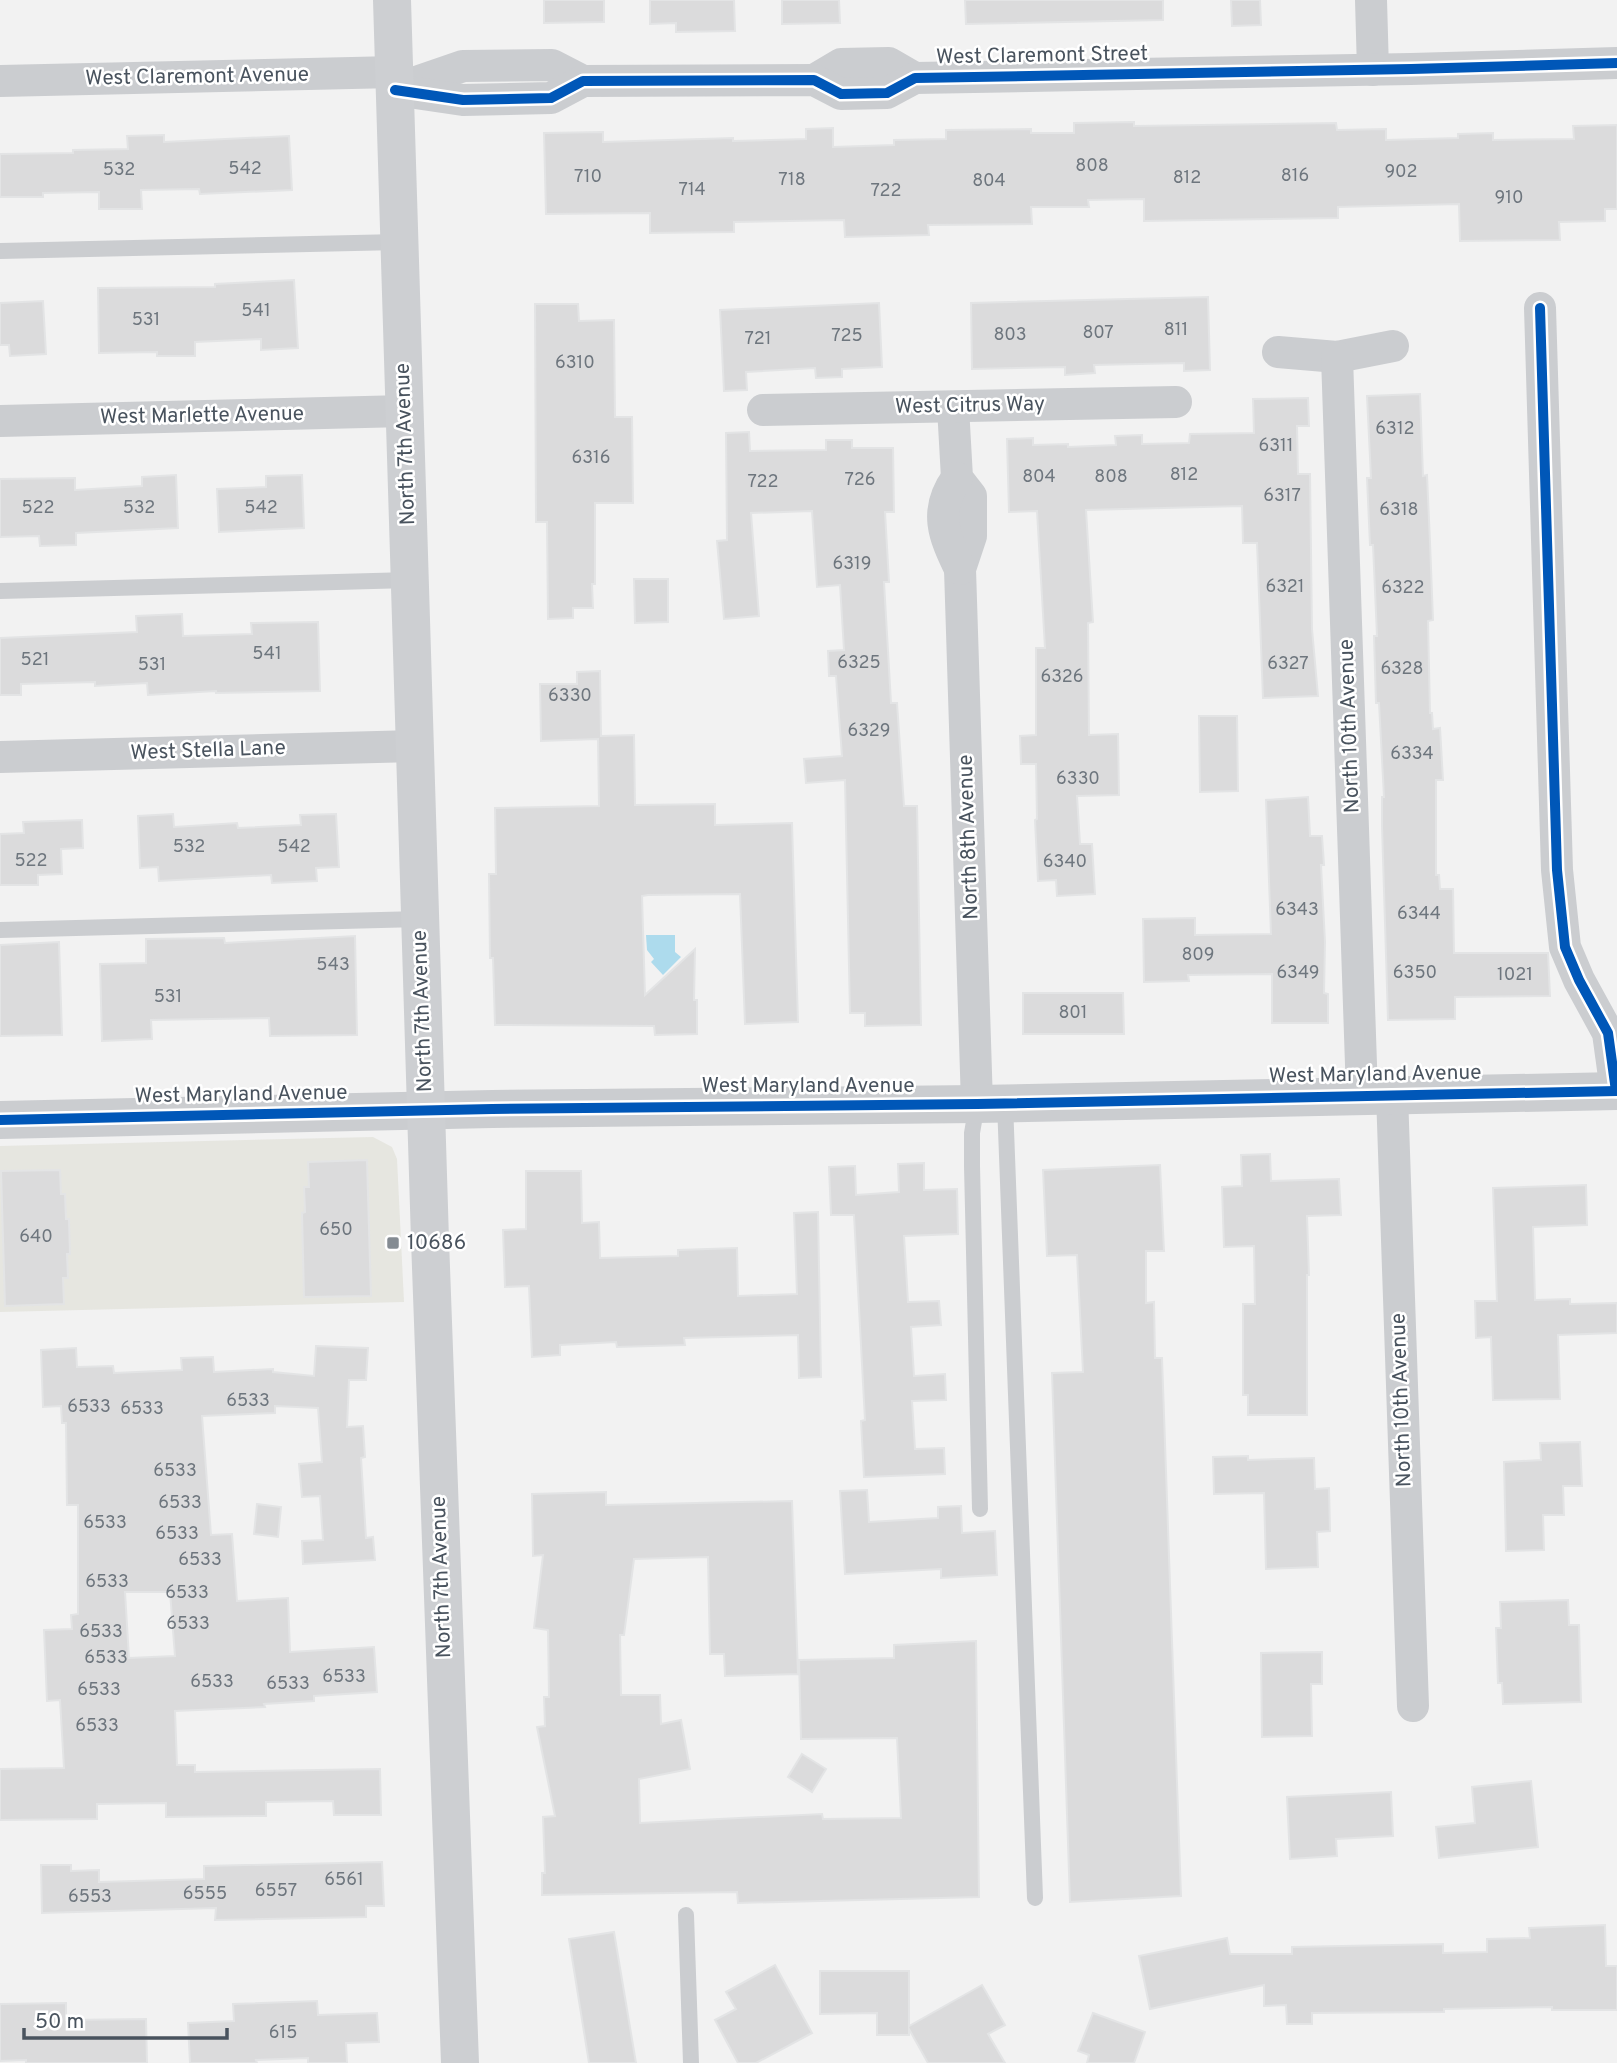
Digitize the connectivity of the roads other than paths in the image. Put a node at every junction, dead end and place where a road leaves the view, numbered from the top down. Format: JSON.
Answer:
{"nodes":[{"id":1,"x":392,"y":0,"type":"edge"},
{"id":2,"x":1371,"y":0,"type":"edge"},
{"id":3,"x":1617,"y":63,"type":"edge"},
{"id":4,"x":528,"y":65,"type":"junction"},
{"id":5,"x":1373,"y":70,"type":"junction"},
{"id":6,"x":0,"y":80,"type":"edge"},
{"id":7,"x":395,"y":81,"type":"junction"},
{"id":8,"x":583,"y":81,"type":"junction"},
{"id":9,"x":530,"y":98,"type":"junction"},
{"id":10,"x":400,"y":242,"type":"junction"},
{"id":11,"x":0,"y":251,"type":"edge"},
{"id":12,"x":1540,"y":308,"type":"dead end"},
{"id":13,"x":1393,"y":346,"type":"dead end"},
{"id":14,"x":1278,"y":352,"type":"dead end"},
{"id":15,"x":1337,"y":357,"type":"junction"},
{"id":16,"x":1176,"y":402,"type":"dead end"},
{"id":17,"x":953,"y":407,"type":"junction"},
{"id":18,"x":763,"y":410,"type":"dead end"},
{"id":19,"x":405,"y":411,"type":"junction"},
{"id":20,"x":0,"y":421,"type":"edge"},
{"id":21,"x":410,"y":580,"type":"junction"},
{"id":22,"x":0,"y":591,"type":"edge"},
{"id":23,"x":415,"y":746,"type":"junction"},
{"id":24,"x":0,"y":757,"type":"edge"},
{"id":25,"x":421,"y":919,"type":"junction"},
{"id":26,"x":0,"y":930,"type":"edge"},
{"id":27,"x":1617,"y":1091,"type":"edge"},
{"id":28,"x":1377,"y":1094,"type":"junction"},
{"id":29,"x":991,"y":1103,"type":"junction"},
{"id":30,"x":426,"y":1110,"type":"junction"},
{"id":31,"x":0,"y":1121,"type":"edge"},
{"id":32,"x":980,"y":1509,"type":"dead end"},
{"id":33,"x":1413,"y":1706,"type":"dead end"},
{"id":34,"x":1035,"y":1898,"type":"dead end"},
{"id":35,"x":686,"y":1915,"type":"dead end"},
{"id":36,"x":460,"y":2063,"type":"edge"},
{"id":37,"x":691,"y":2063,"type":"edge"}],
"edges":[{"from":1,"to":7,"type":"main road","name":"North 7th Avenue"},
{"from":2,"to":5,"type":"street"},
{"from":3,"to":5,"type":"street","name":"West Claremont Street"},
{"from":4,"to":7,"type":"street","name":"West Claremont Street"},
{"from":4,"to":8,"type":"street","name":"West Claremont Street"},
{"from":4,"to":9,"type":"street"},
{"from":5,"to":8,"type":"street","name":"West Claremont Street"},
{"from":6,"to":7,"type":"street","name":"West Claremont Avenue"},
{"from":7,"to":9,"type":"street","name":"West Claremont Street"},
{"from":7,"to":10,"type":"main road","name":"North 7th Avenue"},
{"from":8,"to":9,"type":"street","name":"West Claremont Street"},
{"from":10,"to":11,"type":"lane"},
{"from":10,"to":19,"type":"main road","name":"North 7th Avenue"},
{"from":12,"to":27,"type":"street"},
{"from":13,"to":15,"type":"street"},
{"from":14,"to":15,"type":"street"},
{"from":15,"to":28,"type":"street","name":"North 10th Avenue"},
{"from":16,"to":17,"type":"street","name":"West Citrus Way"},
{"from":17,"to":18,"type":"street","name":"West Citrus Way"},
{"from":17,"to":29,"type":"street","name":"North 8th Avenue"},
{"from":19,"to":20,"type":"street","name":"West Marlette Avenue"},
{"from":19,"to":21,"type":"main road","name":"North 7th Avenue"},
{"from":21,"to":22,"type":"lane"},
{"from":21,"to":23,"type":"main road","name":"North 7th Avenue"},
{"from":23,"to":24,"type":"street","name":"West Stella Lane"},
{"from":23,"to":25,"type":"main road","name":"North 7th Avenue"},
{"from":25,"to":26,"type":"lane"},
{"from":25,"to":30,"type":"main road","name":"North 7th Avenue"},
{"from":27,"to":28,"type":"street","name":"West Maryland Avenue"},
{"from":28,"to":29,"type":"street","name":"West Maryland Avenue"},
{"from":28,"to":33,"type":"street","name":"North 10th Avenue"},
{"from":29,"to":30,"type":"street","name":"West Maryland Avenue"},
{"from":29,"to":32,"type":"lane"},
{"from":29,"to":34,"type":"lane"},
{"from":30,"to":31,"type":"street","name":"West Maryland Avenue"},
{"from":30,"to":36,"type":"main road","name":"North 7th Avenue"},
{"from":35,"to":37,"type":"lane"}]}
